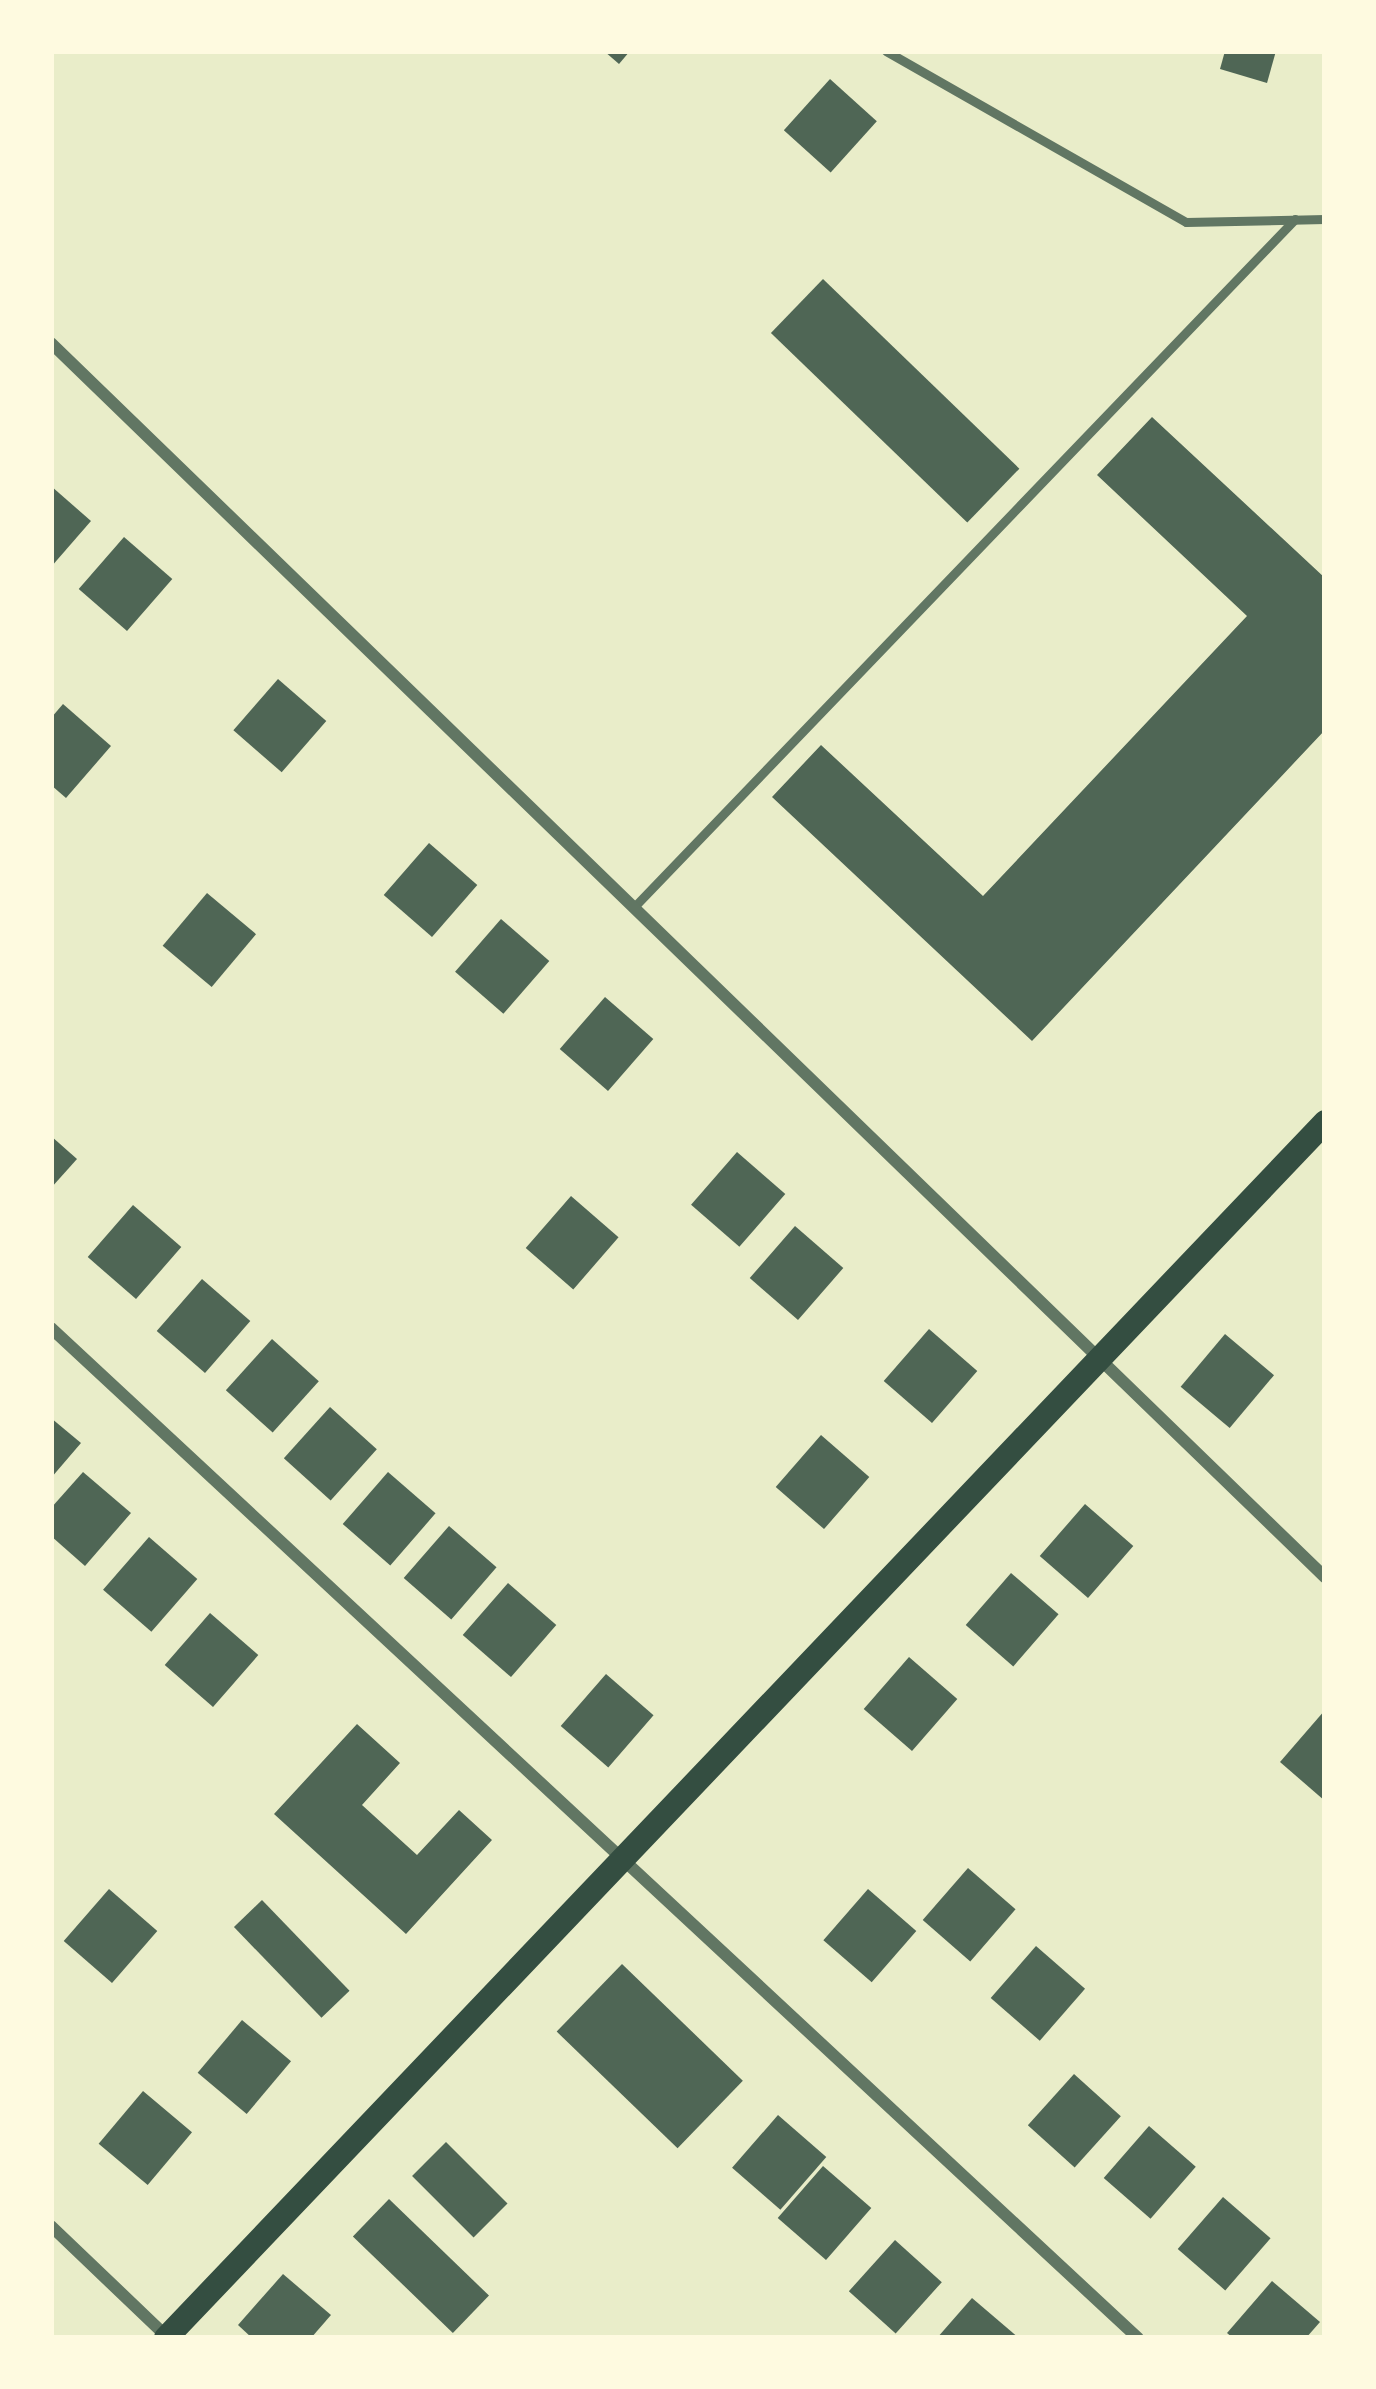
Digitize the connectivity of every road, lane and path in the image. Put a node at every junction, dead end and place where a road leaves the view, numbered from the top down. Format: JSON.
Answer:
{"nodes":[{"id":1,"x":886,"y":51,"type":"edge"},
{"id":2,"x":1325,"y":219,"type":"edge"},
{"id":3,"x":1294,"y":220,"type":"junction"},
{"id":4,"x":51,"y":343,"type":"edge"},
{"id":5,"x":634,"y":907,"type":"junction"},
{"id":6,"x":1325,"y":1122,"type":"edge"},
{"id":7,"x":51,"y":1328,"type":"edge"},
{"id":8,"x":1099,"y":1358,"type":"junction"},
{"id":9,"x":1325,"y":1577,"type":"edge"},
{"id":10,"x":622,"y":1858,"type":"junction"},
{"id":11,"x":51,"y":2226,"type":"edge"},
{"id":12,"x":167,"y":2337,"type":"edge"},
{"id":13,"x":1138,"y":2338,"type":"edge"}],
"edges":[{"from":1,"to":3,"type":"lane"},
{"from":2,"to":3,"type":"lane"},
{"from":3,"to":5,"type":"lane"},
{"from":4,"to":5,"type":"street"},
{"from":5,"to":8,"type":"street"},
{"from":6,"to":8,"type":"main road"},
{"from":7,"to":10,"type":"street"},
{"from":8,"to":9,"type":"street"},
{"from":8,"to":10,"type":"main road"},
{"from":10,"to":12,"type":"main road"},
{"from":10,"to":13,"type":"street"},
{"from":11,"to":12,"type":"street"}]}
